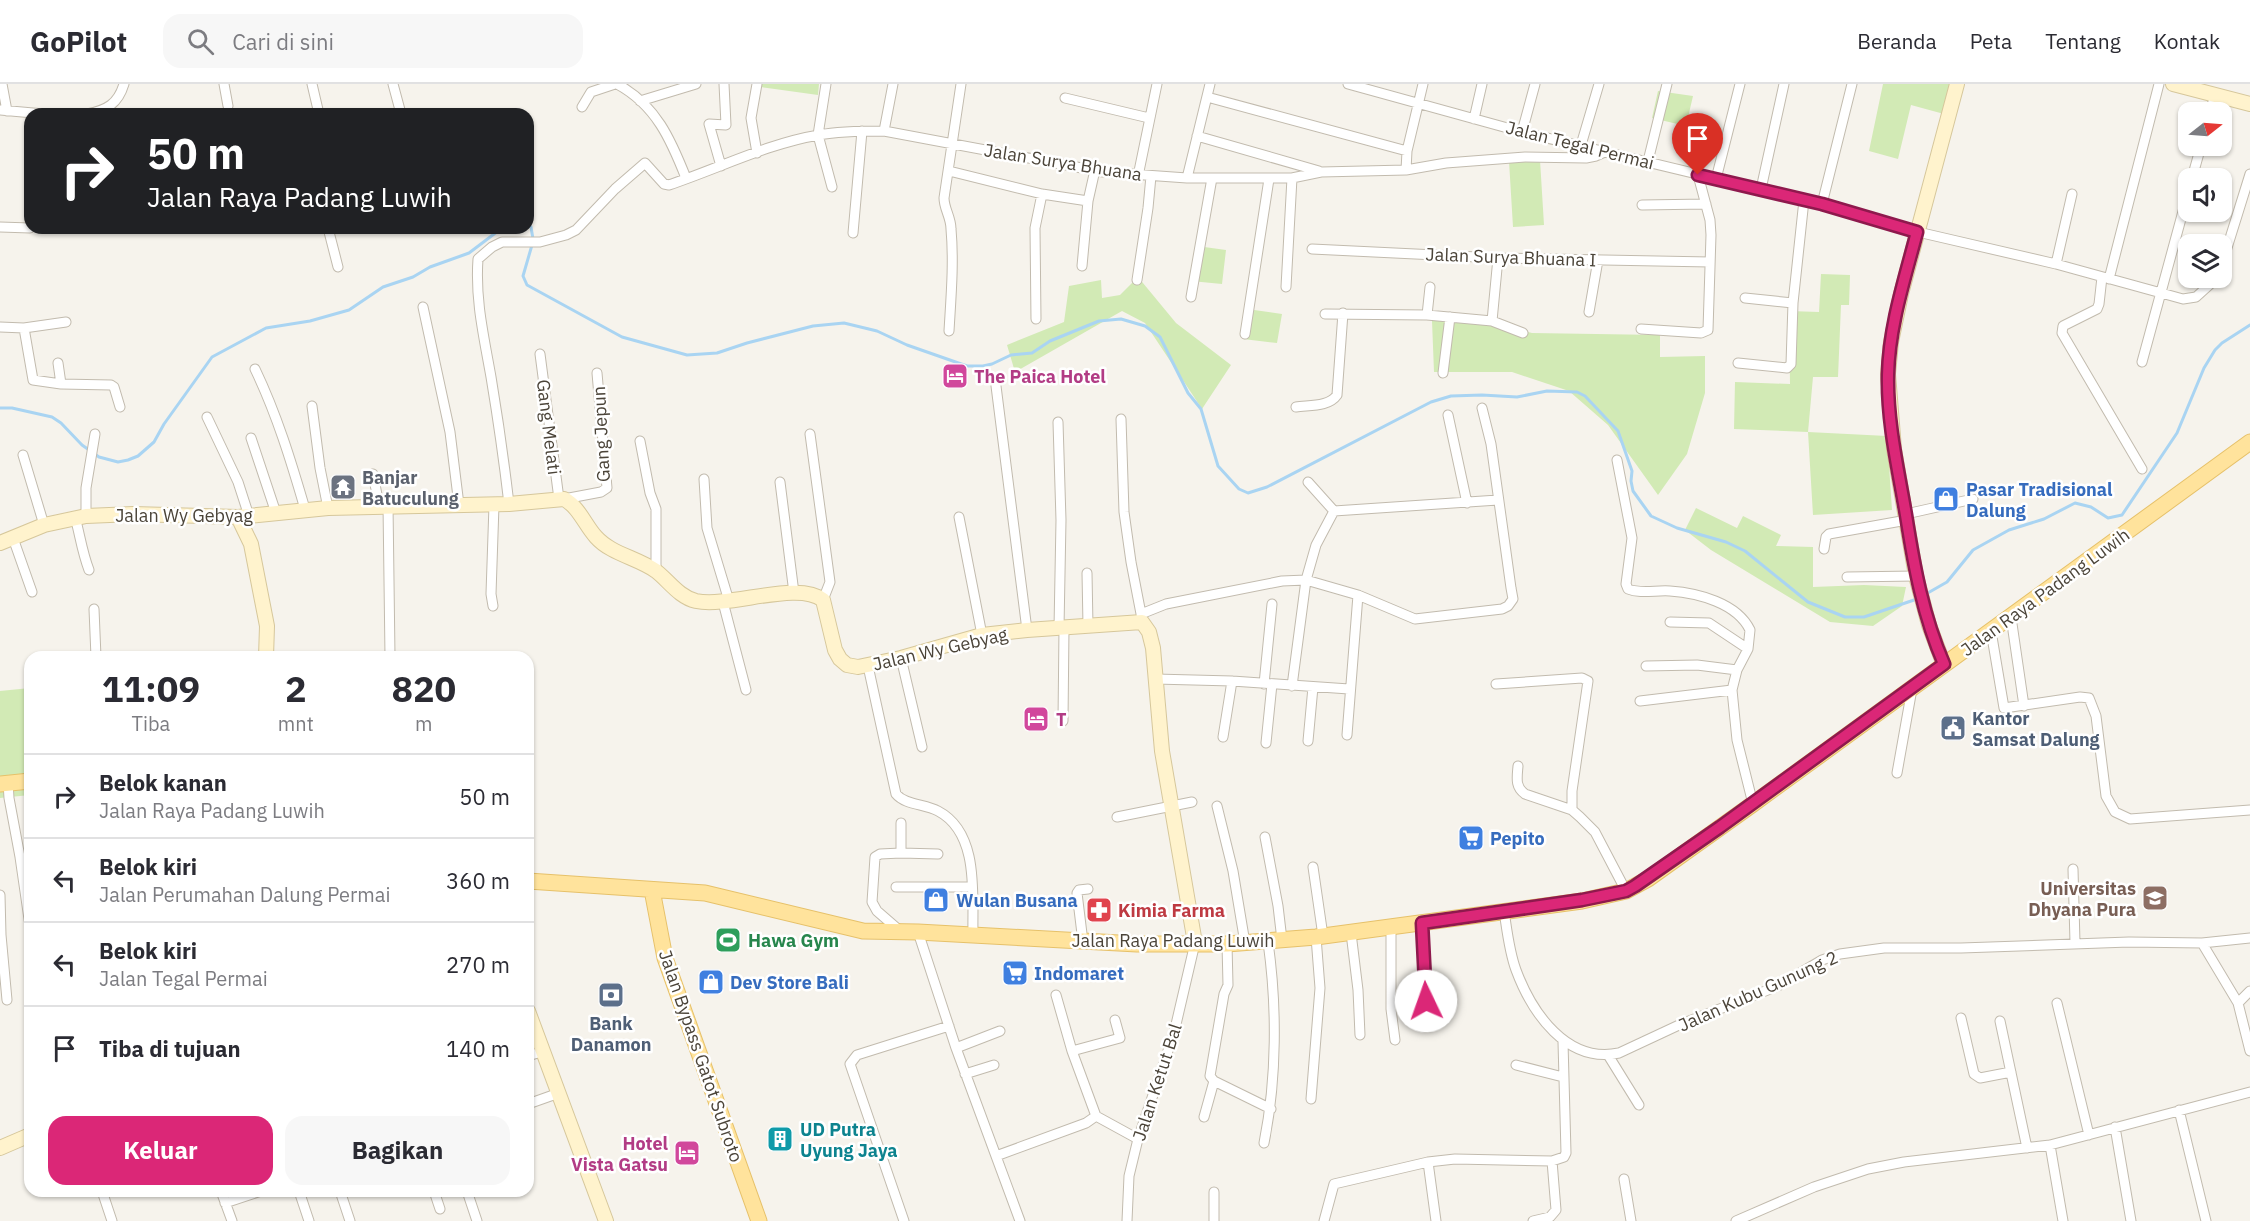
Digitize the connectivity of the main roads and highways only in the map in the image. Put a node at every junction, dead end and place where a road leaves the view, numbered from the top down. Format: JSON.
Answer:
{"nodes":[{"id":1,"x":2250,"y":442,"type":"edge"},
{"id":2,"x":24,"y":782,"type":"edge"},
{"id":3,"x":4,"y":784,"type":"edge"},
{"id":4,"x":534,"y":881,"type":"edge"},
{"id":5,"x":652,"y":890,"type":"junction"},
{"id":6,"x":759,"y":1221,"type":"edge"}],
"edges":[{"from":1,"to":5,"type":"main road","name":"Jalan Raya Padang Luwih"},
{"from":2,"to":3,"type":"main road"},
{"from":4,"to":5,"type":"main road","name":"Jalan Raya Padang Luwih"},
{"from":5,"to":6,"type":"main road","name":"Jalan Bypass Gatot Subroto"}]}
